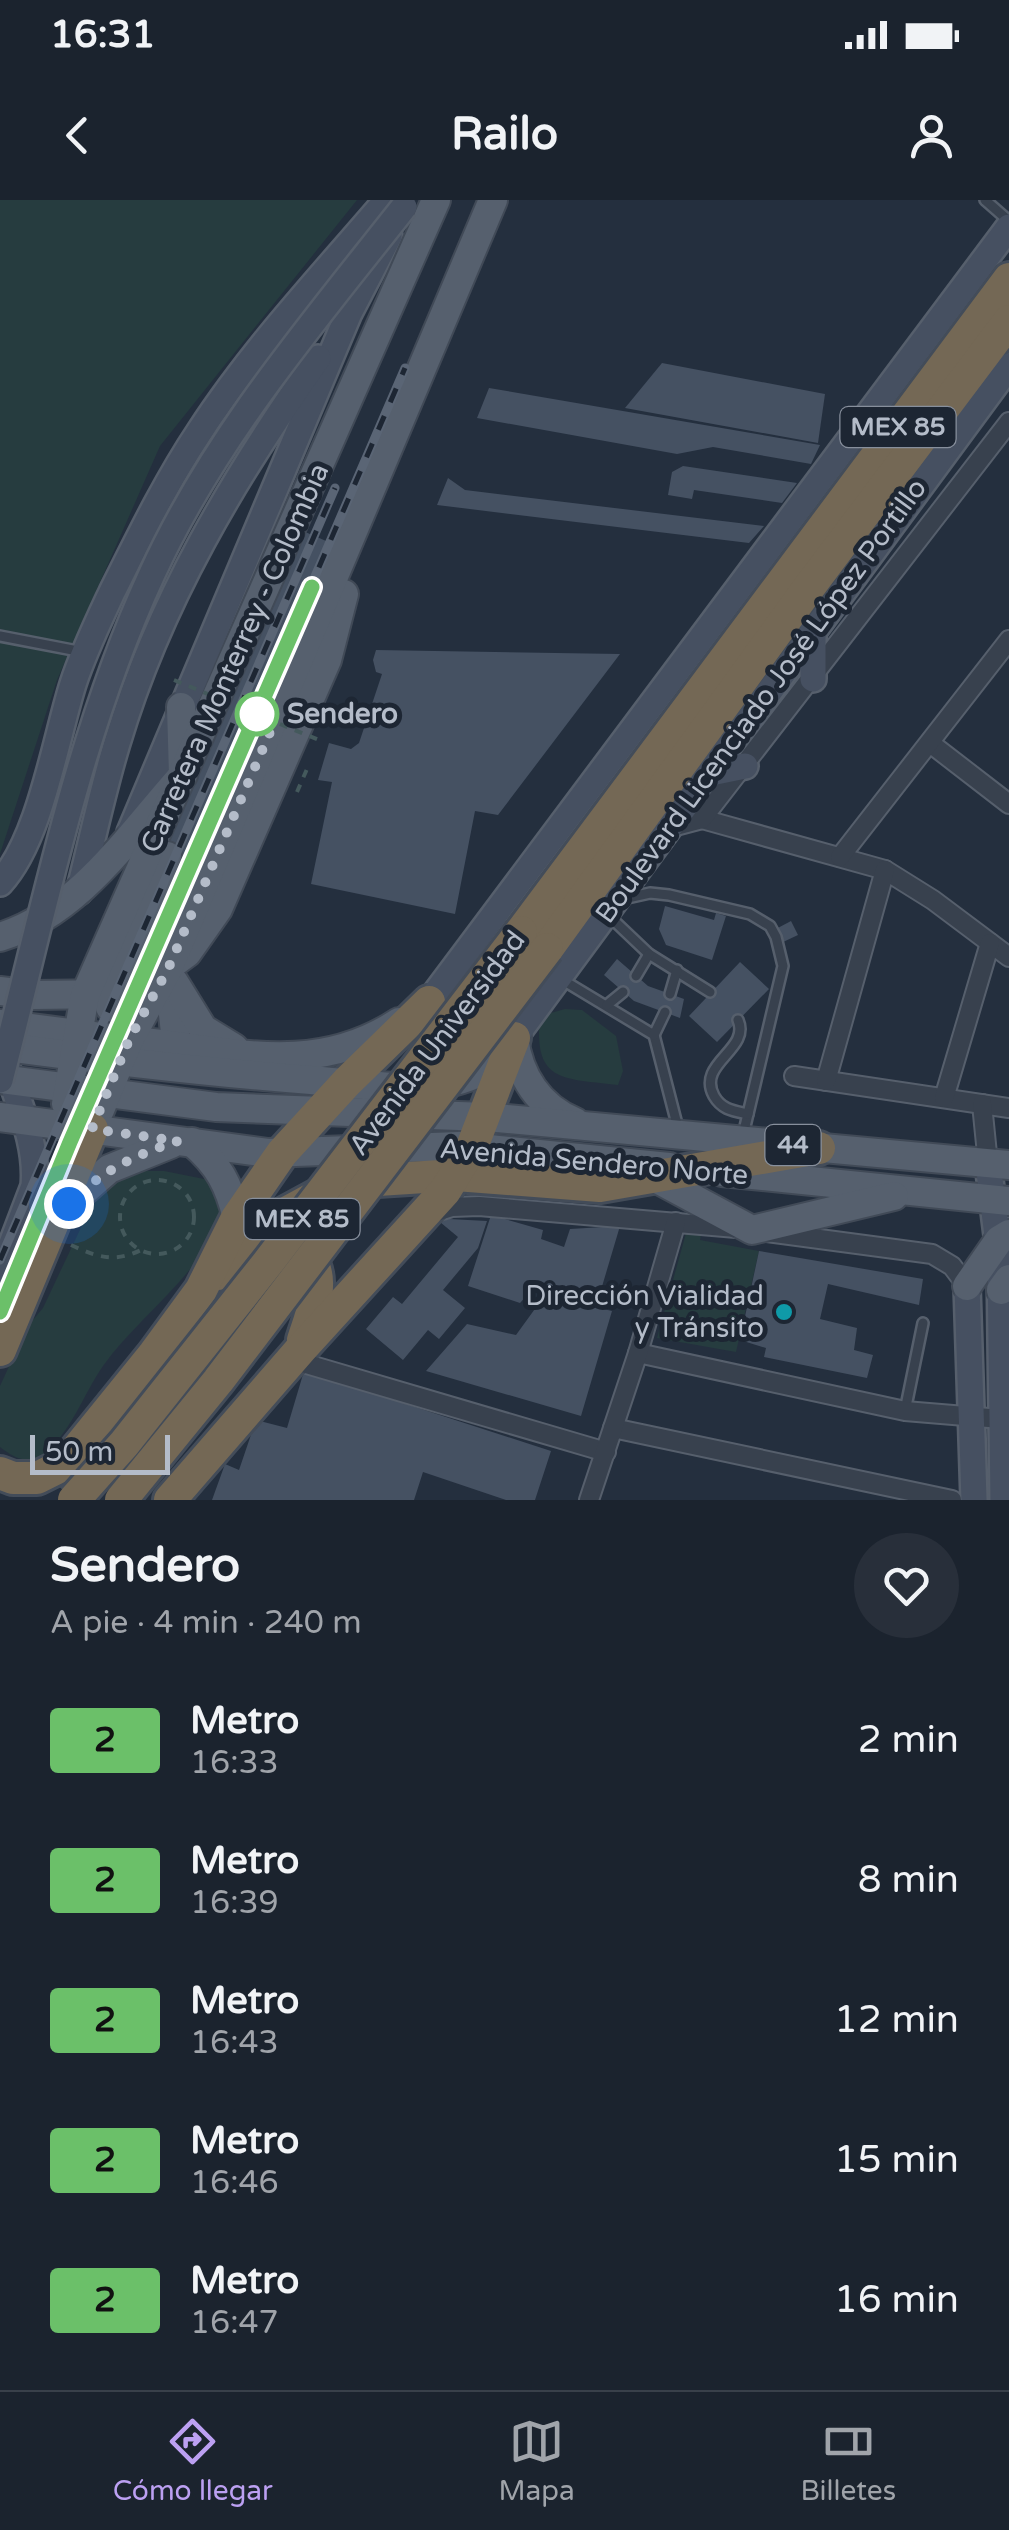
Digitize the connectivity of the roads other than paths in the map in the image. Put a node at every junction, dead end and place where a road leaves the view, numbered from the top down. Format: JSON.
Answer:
{"nodes":[{"id":1,"x":436,"y":200,"type":"edge"},
{"id":2,"x":493,"y":200,"type":"edge"},
{"id":3,"x":986,"y":200,"type":"edge"},
{"id":4,"x":399,"y":202,"type":"edge"},
{"id":5,"x":1009,"y":224,"type":"edge"},
{"id":6,"x":1009,"y":280,"type":"edge"},
{"id":7,"x":349,"y":313,"type":"junction"},
{"id":8,"x":1009,"y":322,"type":"edge"},
{"id":9,"x":1009,"y":366,"type":"edge"},
{"id":10,"x":1009,"y":422,"type":"edge"},
{"id":11,"x":896,"y":516,"type":"junction"},
{"id":12,"x":920,"y":538,"type":"junction"},
{"id":13,"x":797,"y":582,"type":"junction"},
{"id":14,"x":813,"y":629,"type":"junction"},
{"id":15,"x":0,"y":636,"type":"edge"},
{"id":16,"x":241,"y":643,"type":"junction"},
{"id":17,"x":1006,"y":650,"type":"edge"},
{"id":18,"x":86,"y":653,"type":"junction"},
{"id":19,"x":813,"y":679,"type":"junction"},
{"id":20,"x":177,"y":694,"type":"junction"},
{"id":21,"x":930,"y":743,"type":"junction"},
{"id":22,"x":745,"y":766,"type":"junction"},
{"id":23,"x":706,"y":774,"type":"junction"},
{"id":24,"x":183,"y":775,"type":"junction"},
{"id":25,"x":1009,"y":804,"type":"edge"},
{"id":26,"x":702,"y":819,"type":"junction"},
{"id":27,"x":668,"y":828,"type":"junction"},
{"id":28,"x":128,"y":836,"type":"junction"},
{"id":29,"x":840,"y":857,"type":"junction"},
{"id":30,"x":885,"y":870,"type":"junction"},
{"id":31,"x":0,"y":883,"type":"edge"},
{"id":32,"x":80,"y":892,"type":"junction"},
{"id":33,"x":611,"y":907,"type":"junction"},
{"id":34,"x":0,"y":937,"type":"edge"},
{"id":35,"x":990,"y":944,"type":"junction"},
{"id":36,"x":542,"y":953,"type":"junction"},
{"id":37,"x":649,"y":954,"type":"junction"},
{"id":38,"x":1009,"y":957,"type":"edge"},
{"id":39,"x":168,"y":969,"type":"junction"},
{"id":40,"x":677,"y":970,"type":"junction"},
{"id":41,"x":636,"y":976,"type":"dead end"},
{"id":42,"x":0,"y":991,"type":"edge"},
{"id":43,"x":623,"y":992,"type":"dead end"},
{"id":44,"x":710,"y":992,"type":"dead end"},
{"id":45,"x":670,"y":994,"type":"dead end"},
{"id":46,"x":99,"y":995,"type":"junction"},
{"id":47,"x":429,"y":1002,"type":"junction"},
{"id":48,"x":607,"y":1004,"type":"junction"},
{"id":49,"x":665,"y":1012,"type":"dead end"},
{"id":50,"x":738,"y":1020,"type":"dead end"},
{"id":51,"x":0,"y":1024,"type":"edge"},
{"id":52,"x":654,"y":1035,"type":"junction"},
{"id":53,"x":514,"y":1038,"type":"junction"},
{"id":54,"x":0,"y":1046,"type":"edge"},
{"id":55,"x":101,"y":1048,"type":"junction"},
{"id":56,"x":178,"y":1058,"type":"junction"},
{"id":57,"x":274,"y":1058,"type":"junction"},
{"id":58,"x":794,"y":1076,"type":"dead end"},
{"id":59,"x":826,"y":1081,"type":"junction"},
{"id":60,"x":3,"y":1082,"type":"edge"},
{"id":61,"x":347,"y":1082,"type":"junction"},
{"id":62,"x":68,"y":1088,"type":"junction"},
{"id":63,"x":107,"y":1093,"type":"junction"},
{"id":64,"x":944,"y":1098,"type":"junction"},
{"id":65,"x":982,"y":1104,"type":"junction"},
{"id":66,"x":216,"y":1107,"type":"junction"},
{"id":67,"x":1009,"y":1108,"type":"edge"},
{"id":68,"x":318,"y":1112,"type":"junction"},
{"id":69,"x":13,"y":1118,"type":"edge"},
{"id":70,"x":77,"y":1127,"type":"junction"},
{"id":71,"x":597,"y":1127,"type":"junction"},
{"id":72,"x":745,"y":1127,"type":"junction"},
{"id":73,"x":679,"y":1135,"type":"junction"},
{"id":74,"x":185,"y":1142,"type":"junction"},
{"id":75,"x":471,"y":1146,"type":"junction"},
{"id":76,"x":819,"y":1148,"type":"junction"},
{"id":77,"x":282,"y":1153,"type":"junction"},
{"id":78,"x":622,"y":1162,"type":"junction"},
{"id":79,"x":998,"y":1164,"type":"edge"},
{"id":80,"x":696,"y":1170,"type":"junction"},
{"id":81,"x":655,"y":1178,"type":"junction"},
{"id":82,"x":914,"y":1192,"type":"junction"},
{"id":83,"x":1001,"y":1200,"type":"edge"},
{"id":84,"x":416,"y":1222,"type":"junction"},
{"id":85,"x":676,"y":1222,"type":"junction"},
{"id":86,"x":752,"y":1230,"type":"junction"},
{"id":87,"x":63,"y":1231,"type":"junction"},
{"id":88,"x":242,"y":1232,"type":"junction"},
{"id":89,"x":1004,"y":1237,"type":"edge"},
{"id":90,"x":0,"y":1275,"type":"edge"},
{"id":91,"x":1005,"y":1284,"type":"edge"},
{"id":92,"x":967,"y":1286,"type":"junction"},
{"id":93,"x":923,"y":1323,"type":"dead end"},
{"id":94,"x":0,"y":1350,"type":"edge"},
{"id":95,"x":638,"y":1353,"type":"junction"},
{"id":96,"x":297,"y":1354,"type":"junction"},
{"id":97,"x":905,"y":1411,"type":"junction"},
{"id":98,"x":972,"y":1419,"type":"junction"},
{"id":99,"x":614,"y":1428,"type":"junction"},
{"id":100,"x":1004,"y":1438,"type":"edge"},
{"id":101,"x":606,"y":1452,"type":"junction"},
{"id":102,"x":65,"y":1464,"type":"junction"},
{"id":103,"x":0,"y":1473,"type":"edge"},
{"id":104,"x":31,"y":1500,"type":"edge"},
{"id":105,"x":74,"y":1500,"type":"edge"},
{"id":106,"x":121,"y":1500,"type":"edge"},
{"id":107,"x":170,"y":1500,"type":"edge"},
{"id":108,"x":589,"y":1500,"type":"edge"},
{"id":109,"x":952,"y":1500,"type":"edge"},
{"id":110,"x":974,"y":1500,"type":"edge"},
{"id":111,"x":1002,"y":1500,"type":"edge"}],
"edges":[{"from":1,"to":16,"type":"main road","name":"Carretera Monterrey - Colombia"},
{"from":2,"to":39,"type":"main road","name":"Carretera Monterrey - Colombia"},
{"from":3,"to":5,"type":"lane"},
{"from":4,"to":7,"type":"street"},
{"from":4,"to":18,"type":"street"},
{"from":4,"to":60,"type":"street","bridge":true},
{"from":5,"to":47,"type":"street"},
{"from":6,"to":13,"type":"highway","name":"Boulevard Licenciado José López Portillo","number":"MEX 85"},
{"from":7,"to":20,"type":"street"},
{"from":7,"to":32,"type":"street"},
{"from":8,"to":13,"type":"highway","name":"Boulevard Licenciado José López Portillo","number":"MEX 85"},
{"from":9,"to":11,"type":"street","name":"Boulevard Licenciado José López Portillo"},
{"from":10,"to":12,"type":"street"},
{"from":11,"to":12,"type":"street"},
{"from":11,"to":14,"type":"street","name":"Boulevard Licenciado José López Portillo"},
{"from":12,"to":19,"type":"street"},
{"from":13,"to":36,"type":"highway","name":"Avenida Universidad","number":"MEX 85"},
{"from":14,"to":19,"type":"street"},
{"from":14,"to":23,"type":"street","name":"Boulevard Licenciado José López Portillo"},
{"from":15,"to":18,"type":"lane"},
{"from":16,"to":24,"type":"main road","name":"Carretera Monterrey - Colombia"},
{"from":16,"to":46,"type":"main road"},
{"from":17,"to":21,"type":"street"},
{"from":18,"to":31,"type":"street"},
{"from":19,"to":22,"type":"street"},
{"from":20,"to":24,"type":"main road"},
{"from":20,"to":28,"type":"street"},
{"from":21,"to":25,"type":"street"},
{"from":21,"to":29,"type":"street"},
{"from":22,"to":23,"type":"street"},
{"from":22,"to":26,"type":"street"},
{"from":23,"to":27,"type":"street","name":"Boulevard Licenciado José López Portillo"},
{"from":24,"to":28,"type":"main road"},
{"from":24,"to":46,"type":"main road","name":"Carretera Monterrey - Colombia"},
{"from":26,"to":27,"type":"street"},
{"from":26,"to":29,"type":"street"},
{"from":27,"to":33,"type":"street","name":"Boulevard Licenciado José López Portillo"},
{"from":28,"to":32,"type":"main road"},
{"from":29,"to":30,"type":"street"},
{"from":30,"to":35,"type":"street"},
{"from":30,"to":59,"type":"street"},
{"from":32,"to":34,"type":"main road"},
{"from":33,"to":36,"type":"street","name":"Boulevard Licenciado José López Portillo"},
{"from":33,"to":37,"type":"lane"},
{"from":33,"to":72,"type":"lane"},
{"from":35,"to":38,"type":"street"},
{"from":35,"to":64,"type":"street"},
{"from":36,"to":48,"type":"lane"},
{"from":36,"to":53,"type":"street","name":"Boulevard Licenciado José López Portillo"},
{"from":36,"to":105,"type":"highway","name":"Avenida Universidad","number":"MEX 85","bridge":true},
{"from":36,"to":106,"type":"highway","name":"Avenida Universidad","number":"MEX 85","bridge":true},
{"from":37,"to":40,"type":"lane"},
{"from":37,"to":41,"type":"lane"},
{"from":39,"to":46,"type":"main road"},
{"from":39,"to":55,"type":"main road","name":"Carretera Monterrey - Colombia"},
{"from":39,"to":56,"type":"main road"},
{"from":39,"to":57,"type":"main road"},
{"from":40,"to":44,"type":"lane"},
{"from":40,"to":45,"type":"lane"},
{"from":42,"to":46,"type":"main road"},
{"from":43,"to":48,"type":"lane"},
{"from":46,"to":55,"type":"main road"},
{"from":47,"to":53,"type":"street"},
{"from":47,"to":57,"type":"main road"},
{"from":47,"to":61,"type":"highway"},
{"from":48,"to":52,"type":"lane"},
{"from":49,"to":52,"type":"lane"},
{"from":50,"to":72,"type":"lane"},
{"from":51,"to":55,"type":"main road"},
{"from":52,"to":73,"type":"lane"},
{"from":53,"to":61,"type":"main road"},
{"from":53,"to":71,"type":"main road"},
{"from":53,"to":75,"type":"highway"},
{"from":54,"to":55,"type":"main road"},
{"from":54,"to":60,"type":"street"},
{"from":55,"to":56,"type":"main road"},
{"from":55,"to":62,"type":"main road","name":"Carretera Monterrey - Colombia"},
{"from":55,"to":63,"type":"main road","name":"Carretera Monterrey - Colombia"},
{"from":56,"to":57,"type":"main road"},
{"from":56,"to":61,"type":"main road"},
{"from":56,"to":66,"type":"main road"},
{"from":58,"to":59,"type":"street"},
{"from":59,"to":64,"type":"street"},
{"from":60,"to":62,"type":"main road","name":"Avenida Sendero Norte","number":"44"},
{"from":60,"to":69,"type":"street"},
{"from":61,"to":68,"type":"highway"},
{"from":62,"to":63,"type":"main road","name":"Avenida Sendero Norte","number":"44"},
{"from":62,"to":70,"type":"main road","name":"Carretera Monterrey - Colombia"},
{"from":63,"to":66,"type":"main road","name":"Avenida Sendero Norte","number":"44"},
{"from":63,"to":70,"type":"main road","name":"Carretera Monterrey - Colombia"},
{"from":64,"to":65,"type":"street"},
{"from":65,"to":67,"type":"street"},
{"from":65,"to":79,"type":"street"},
{"from":66,"to":68,"type":"main road","name":"Avenida Sendero Norte","number":"44"},
{"from":68,"to":75,"type":"main road","name":"Avenida Sendero Norte","number":"44"},
{"from":68,"to":77,"type":"highway"},
{"from":69,"to":70,"type":"main road","name":"Avenida Sendero Norte","number":"44"},
{"from":69,"to":90,"type":"street"},
{"from":70,"to":74,"type":"main road","name":"Avenida Sendero Norte","number":"44"},
{"from":70,"to":87,"type":"highway"},
{"from":71,"to":73,"type":"main road","name":"Avenida Sendero Norte","number":"44"},
{"from":71,"to":75,"type":"main road","name":"Avenida Sendero Norte","number":"44"},
{"from":72,"to":73,"type":"main road","name":"Avenida Sendero Norte","number":"44"},
{"from":72,"to":76,"type":"main road","name":"Avenida Sendero Norte","number":"44"},
{"from":74,"to":77,"type":"main road","name":"Avenida Sendero Norte","number":"44"},
{"from":74,"to":87,"type":"main road"},
{"from":74,"to":88,"type":"main road"},
{"from":75,"to":77,"type":"main road","name":"Avenida Sendero Norte","number":"44"},
{"from":75,"to":78,"type":"main road","name":"Avenida Sendero Norte","number":"44"},
{"from":75,"to":81,"type":"highway"},
{"from":75,"to":84,"type":"highway"},
{"from":75,"to":88,"type":"highway"},
{"from":76,"to":79,"type":"main road","name":"Avenida Sendero Norte","number":"44"},
{"from":76,"to":80,"type":"highway"},
{"from":77,"to":88,"type":"highway"},
{"from":78,"to":80,"type":"main road","name":"Avenida Sendero Norte","number":"44"},
{"from":78,"to":81,"type":"main road"},
{"from":79,"to":83,"type":"street"},
{"from":80,"to":81,"type":"highway"},
{"from":80,"to":82,"type":"main road","name":"Avenida Sendero Norte","number":"44"},
{"from":81,"to":86,"type":"main road"},
{"from":82,"to":83,"type":"main road","name":"Avenida Sendero Norte","number":"44"},
{"from":82,"to":86,"type":"main road"},
{"from":83,"to":89,"type":"street"},
{"from":84,"to":85,"type":"street"},
{"from":84,"to":96,"type":"highway"},
{"from":85,"to":86,"type":"street"},
{"from":85,"to":95,"type":"street"},
{"from":86,"to":92,"type":"street"},
{"from":87,"to":94,"type":"highway"},
{"from":88,"to":96,"type":"highway"},
{"from":88,"to":102,"type":"highway"},
{"from":89,"to":91,"type":"street"},
{"from":89,"to":92,"type":"main road"},
{"from":91,"to":100,"type":"street"},
{"from":92,"to":98,"type":"street"},
{"from":93,"to":97,"type":"lane"},
{"from":95,"to":97,"type":"street"},
{"from":95,"to":99,"type":"street"},
{"from":96,"to":101,"type":"street"},
{"from":96,"to":107,"type":"highway"},
{"from":97,"to":98,"type":"street"},
{"from":98,"to":100,"type":"street"},
{"from":98,"to":110,"type":"street"},
{"from":99,"to":101,"type":"street"},
{"from":99,"to":109,"type":"street"},
{"from":100,"to":111,"type":"street"},
{"from":101,"to":108,"type":"street"},
{"from":102,"to":103,"type":"highway"},
{"from":102,"to":104,"type":"highway"}]}
